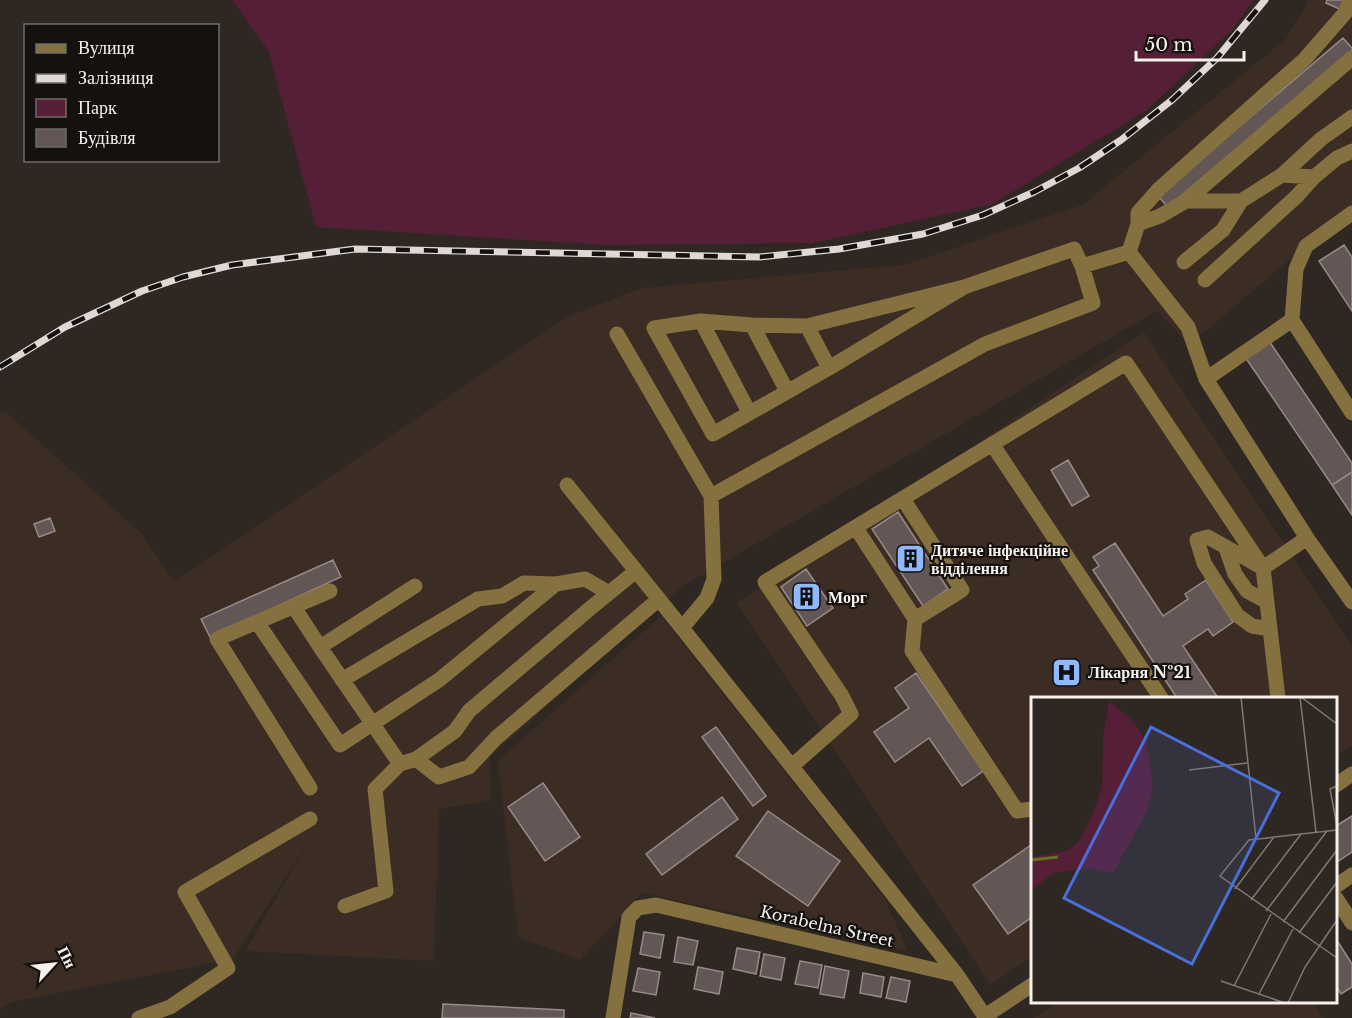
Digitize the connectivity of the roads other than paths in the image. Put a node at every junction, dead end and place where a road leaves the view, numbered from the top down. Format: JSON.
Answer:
{"nodes":[{"id":1,"x":1351,"y":0,"type":"edge"},
{"id":2,"x":1352,"y":58,"type":"edge"},
{"id":3,"x":1352,"y":117,"type":"edge"},
{"id":4,"x":1352,"y":151,"type":"edge"},
{"id":5,"x":1282,"y":174,"type":"junction"},
{"id":6,"x":1314,"y":177,"type":"junction"},
{"id":7,"x":1186,"y":201,"type":"junction"},
{"id":8,"x":1241,"y":201,"type":"junction"},
{"id":9,"x":1351,"y":214,"type":"edge"},
{"id":10,"x":1138,"y":224,"type":"junction"},
{"id":11,"x":1129,"y":252,"type":"junction"},
{"id":12,"x":1184,"y":262,"type":"dead end"},
{"id":13,"x":1083,"y":266,"type":"junction"},
{"id":14,"x":1205,"y":280,"type":"dead end"},
{"id":15,"x":964,"y":286,"type":"junction"},
{"id":16,"x":1292,"y":320,"type":"junction"},
{"id":17,"x":700,"y":321,"type":"junction"},
{"id":18,"x":752,"y":325,"type":"junction"},
{"id":19,"x":807,"y":326,"type":"junction"},
{"id":20,"x":617,"y":334,"type":"dead end"},
{"id":21,"x":829,"y":368,"type":"junction"},
{"id":22,"x":1206,"y":378,"type":"junction"},
{"id":23,"x":787,"y":391,"type":"junction"},
{"id":24,"x":749,"y":412,"type":"junction"},
{"id":25,"x":1352,"y":413,"type":"edge"},
{"id":26,"x":992,"y":444,"type":"junction"},
{"id":27,"x":567,"y":486,"type":"dead end"},
{"id":28,"x":711,"y":496,"type":"junction"},
{"id":29,"x":903,"y":499,"type":"junction"},
{"id":30,"x":856,"y":528,"type":"junction"},
{"id":31,"x":1307,"y":538,"type":"junction"},
{"id":32,"x":1226,"y":548,"type":"junction"},
{"id":33,"x":1263,"y":568,"type":"junction"},
{"id":34,"x":636,"y":571,"type":"junction"},
{"id":35,"x":556,"y":584,"type":"junction"},
{"id":36,"x":416,"y":586,"type":"dead end"},
{"id":37,"x":330,"y":591,"type":"dead end"},
{"id":38,"x":609,"y":593,"type":"junction"},
{"id":39,"x":659,"y":599,"type":"junction"},
{"id":40,"x":1267,"y":602,"type":"junction"},
{"id":41,"x":1352,"y":602,"type":"edge"},
{"id":42,"x":294,"y":607,"type":"junction"},
{"id":43,"x":915,"y":619,"type":"junction"},
{"id":44,"x":257,"y":622,"type":"junction"},
{"id":45,"x":682,"y":628,"type":"junction"},
{"id":46,"x":1270,"y":629,"type":"junction"},
{"id":47,"x":320,"y":648,"type":"junction"},
{"id":48,"x":342,"y":680,"type":"junction"},
{"id":49,"x":1160,"y":697,"type":"edge"},
{"id":50,"x":1278,"y":697,"type":"edge"},
{"id":51,"x":372,"y":724,"type":"junction"},
{"id":52,"x":416,"y":759,"type":"junction"},
{"id":53,"x":400,"y":764,"type":"junction"},
{"id":54,"x":792,"y":766,"type":"junction"},
{"id":55,"x":1352,"y":774,"type":"edge"},
{"id":56,"x":1337,"y":784,"type":"edge"},
{"id":57,"x":310,"y":788,"type":"dead end"},
{"id":58,"x":1031,"y":809,"type":"edge"},
{"id":59,"x":310,"y":819,"type":"dead end"},
{"id":60,"x":1352,"y":875,"type":"edge"},
{"id":61,"x":1337,"y":885,"type":"edge"},
{"id":62,"x":1337,"y":901,"type":"edge"},
{"id":63,"x":345,"y":906,"type":"dead end"},
{"id":64,"x":1352,"y":923,"type":"edge"},
{"id":65,"x":957,"y":975,"type":"junction"},
{"id":66,"x":1031,"y":986,"type":"edge"},
{"id":67,"x":985,"y":1017,"type":"edge"},
{"id":68,"x":139,"y":1018,"type":"edge"},
{"id":69,"x":613,"y":1018,"type":"edge"}],
"edges":[{"from":1,"to":10,"type":"street"},
{"from":2,"to":7,"type":"street"},
{"from":3,"to":5,"type":"street"},
{"from":4,"to":6,"type":"street"},
{"from":5,"to":6,"type":"street"},
{"from":5,"to":8,"type":"street"},
{"from":6,"to":14,"type":"street"},
{"from":7,"to":8,"type":"street"},
{"from":7,"to":10,"type":"street"},
{"from":8,"to":12,"type":"street"},
{"from":9,"to":16,"type":"street"},
{"from":10,"to":11,"type":"street"},
{"from":11,"to":13,"type":"street"},
{"from":11,"to":22,"type":"street"},
{"from":13,"to":15,"type":"street"},
{"from":13,"to":28,"type":"street"},
{"from":15,"to":19,"type":"street"},
{"from":15,"to":21,"type":"street"},
{"from":16,"to":22,"type":"street"},
{"from":16,"to":25,"type":"street"},
{"from":17,"to":18,"type":"street"},
{"from":17,"to":24,"type":"street"},
{"from":17,"to":24,"type":"street"},
{"from":18,"to":19,"type":"street"},
{"from":18,"to":23,"type":"street"},
{"from":19,"to":21,"type":"street"},
{"from":20,"to":28,"type":"street"},
{"from":21,"to":23,"type":"street"},
{"from":22,"to":31,"type":"street"},
{"from":23,"to":24,"type":"street"},
{"from":26,"to":29,"type":"street"},
{"from":26,"to":33,"type":"street"},
{"from":26,"to":49,"type":"street"},
{"from":27,"to":34,"type":"street"},
{"from":28,"to":45,"type":"street"},
{"from":29,"to":30,"type":"street"},
{"from":29,"to":43,"type":"street"},
{"from":30,"to":43,"type":"street"},
{"from":30,"to":54,"type":"street"},
{"from":31,"to":33,"type":"street"},
{"from":31,"to":41,"type":"street"},
{"from":32,"to":33,"type":"street"},
{"from":32,"to":40,"type":"street"},
{"from":32,"to":46,"type":"street"},
{"from":33,"to":40,"type":"street"},
{"from":34,"to":38,"type":"street"},
{"from":34,"to":39,"type":"street"},
{"from":35,"to":38,"type":"street"},
{"from":35,"to":48,"type":"street"},
{"from":35,"to":51,"type":"street"},
{"from":36,"to":47,"type":"street"},
{"from":37,"to":42,"type":"street"},
{"from":38,"to":52,"type":"street"},
{"from":39,"to":45,"type":"street"},
{"from":39,"to":52,"type":"street"},
{"from":40,"to":46,"type":"street"},
{"from":42,"to":44,"type":"street"},
{"from":42,"to":47,"type":"street"},
{"from":43,"to":58,"type":"street"},
{"from":44,"to":51,"type":"street"},
{"from":44,"to":57,"type":"street"},
{"from":45,"to":54,"type":"street"},
{"from":46,"to":50,"type":"street"},
{"from":47,"to":48,"type":"street"},
{"from":48,"to":51,"type":"street"},
{"from":51,"to":53,"type":"street"},
{"from":52,"to":53,"type":"street"},
{"from":53,"to":63,"type":"street"},
{"from":54,"to":65,"type":"street"},
{"from":55,"to":56,"type":"street"},
{"from":59,"to":68,"type":"street"},
{"from":60,"to":61,"type":"street"},
{"from":62,"to":64,"type":"street"},
{"from":65,"to":67,"type":"street"},
{"from":65,"to":69,"type":"street","name":"Korabelna Street"},
{"from":66,"to":67,"type":"street"}]}
